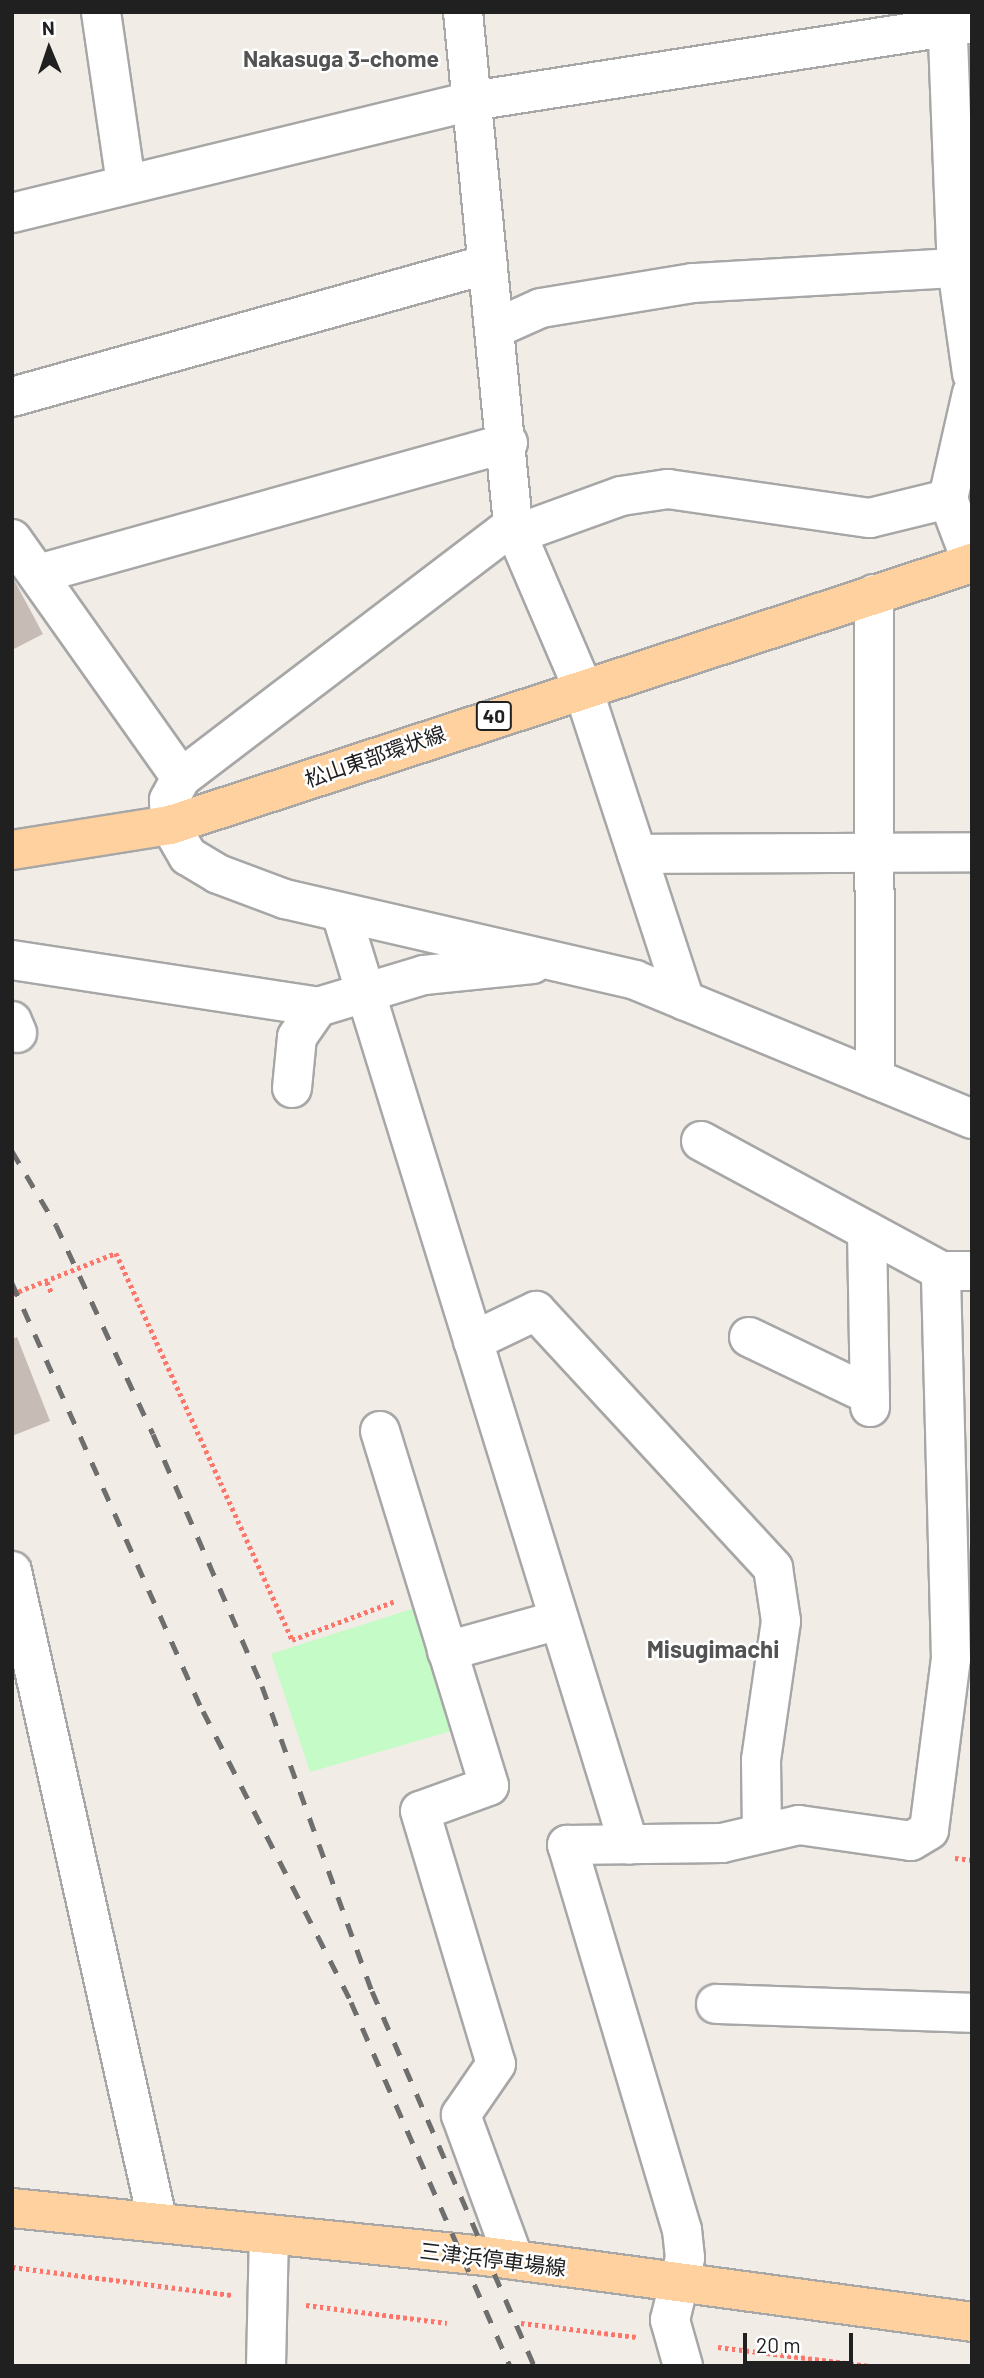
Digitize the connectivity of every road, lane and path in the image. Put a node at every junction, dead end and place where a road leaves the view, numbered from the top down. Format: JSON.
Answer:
{"nodes":[{"id":1,"x":101,"y":12,"type":"edge"},
{"id":2,"x":463,"y":12,"type":"edge"},
{"id":3,"x":956,"y":19,"type":"edge"},
{"id":4,"x":472,"y":101,"type":"junction"},
{"id":5,"x":126,"y":183,"type":"junction"},
{"id":6,"x":12,"y":213,"type":"edge"},
{"id":7,"x":488,"y":264,"type":"junction"},
{"id":8,"x":957,"y":268,"type":"junction"},
{"id":9,"x":494,"y":329,"type":"junction"},
{"id":10,"x":972,"y":374,"type":"edge"},
{"id":11,"x":972,"y":393,"type":"edge"},
{"id":12,"x":12,"y":397,"type":"edge"},
{"id":13,"x":508,"y":443,"type":"junction"},
{"id":14,"x":948,"y":499,"type":"junction"},
{"id":15,"x":516,"y":529,"type":"junction"},
{"id":16,"x":12,"y":539,"type":"edge"},
{"id":17,"x":972,"y":563,"type":"edge"},
{"id":18,"x":38,"y":575,"type":"junction"},
{"id":19,"x":874,"y":594,"type":"junction"},
{"id":20,"x":582,"y":687,"type":"junction"},
{"id":21,"x":181,"y":778,"type":"junction"},
{"id":22,"x":170,"y":825,"type":"junction"},
{"id":23,"x":12,"y":850,"type":"edge"},
{"id":24,"x":972,"y":852,"type":"edge"},
{"id":25,"x":873,"y":853,"type":"junction"},
{"id":26,"x":637,"y":854,"type":"junction"},
{"id":27,"x":341,"y":913,"type":"junction"},
{"id":28,"x":12,"y":960,"type":"edge"},
{"id":29,"x":551,"y":963,"type":"junction"},
{"id":30,"x":365,"y":990,"type":"junction"},
{"id":31,"x":685,"y":1001,"type":"junction"},
{"id":32,"x":318,"y":1007,"type":"junction"},
{"id":33,"x":875,"y":1079,"type":"junction"},
{"id":34,"x":292,"y":1088,"type":"dead end"},
{"id":35,"x":972,"y":1119,"type":"edge"},
{"id":36,"x":701,"y":1141,"type":"dead end"},
{"id":37,"x":867,"y":1231,"type":"junction"},
{"id":38,"x":957,"y":1271,"type":"edge"},
{"id":39,"x":47,"y":1281,"type":"junction"},
{"id":40,"x":12,"y":1294,"type":"edge"},
{"id":41,"x":52,"y":1294,"type":"dead end"},
{"id":42,"x":749,"y":1337,"type":"dead end"},
{"id":43,"x":473,"y":1341,"type":"junction"},
{"id":44,"x":380,"y":1431,"type":"dead end"},
{"id":45,"x":12,"y":1571,"type":"edge"},
{"id":46,"x":429,"y":1588,"type":"junction"},
{"id":47,"x":559,"y":1620,"type":"junction"},
{"id":48,"x":447,"y":1651,"type":"junction"},
{"id":49,"x":762,"y":1829,"type":"junction"},
{"id":50,"x":629,"y":1845,"type":"junction"},
{"id":51,"x":716,"y":2004,"type":"dead end"},
{"id":52,"x":972,"y":2013,"type":"edge"},
{"id":53,"x":12,"y":2208,"type":"edge"},
{"id":54,"x":158,"y":2223,"type":"junction"},
{"id":55,"x":269,"y":2235,"type":"junction"},
{"id":56,"x":514,"y":2260,"type":"junction"},
{"id":57,"x":679,"y":2286,"type":"junction"},
{"id":58,"x":972,"y":2322,"type":"edge"},
{"id":59,"x":266,"y":2366,"type":"edge"},
{"id":60,"x":683,"y":2366,"type":"edge"}],
"edges":[{"from":1,"to":5,"type":"street"},
{"from":2,"to":4,"type":"street"},
{"from":3,"to":4,"type":"street"},
{"from":3,"to":8,"type":"street"},
{"from":4,"to":5,"type":"street"},
{"from":4,"to":7,"type":"street"},
{"from":5,"to":6,"type":"street"},
{"from":7,"to":9,"type":"street"},
{"from":7,"to":12,"type":"street"},
{"from":8,"to":9,"type":"street"},
{"from":8,"to":10,"type":"street"},
{"from":9,"to":13,"type":"street"},
{"from":11,"to":14,"type":"street"},
{"from":13,"to":15,"type":"street"},
{"from":13,"to":18,"type":"street"},
{"from":14,"to":15,"type":"street"},
{"from":14,"to":17,"type":"street"},
{"from":15,"to":20,"type":"street"},
{"from":15,"to":21,"type":"street"},
{"from":16,"to":18,"type":"street"},
{"from":17,"to":19,"type":"main road","name":"松山東部環状線","number":"40"},
{"from":18,"to":21,"type":"street"},
{"from":19,"to":20,"type":"main road","name":"松山東部環状線","number":"40"},
{"from":19,"to":25,"type":"street"},
{"from":20,"to":22,"type":"main road","name":"松山東部環状線","number":"40"},
{"from":20,"to":26,"type":"street"},
{"from":21,"to":22,"type":"street"},
{"from":22,"to":23,"type":"main road","name":"松山東部環状線","number":"40"},
{"from":22,"to":27,"type":"street"},
{"from":24,"to":25,"type":"street"},
{"from":25,"to":26,"type":"street"},
{"from":25,"to":33,"type":"street"},
{"from":26,"to":31,"type":"street"},
{"from":27,"to":29,"type":"street"},
{"from":27,"to":30,"type":"street"},
{"from":28,"to":32,"type":"street"},
{"from":29,"to":30,"type":"street"},
{"from":29,"to":31,"type":"street"},
{"from":30,"to":32,"type":"street"},
{"from":30,"to":43,"type":"street"},
{"from":31,"to":33,"type":"street"},
{"from":32,"to":34,"type":"street"},
{"from":33,"to":35,"type":"street"},
{"from":36,"to":37,"type":"street"},
{"from":37,"to":38,"type":"street"},
{"from":37,"to":42,"type":"street"},
{"from":38,"to":49,"type":"street"},
{"from":39,"to":40,"type":"path"},
{"from":39,"to":41,"type":"path"},
{"from":39,"to":46,"type":"path"},
{"from":43,"to":47,"type":"street"},
{"from":43,"to":49,"type":"street"},
{"from":44,"to":46,"type":"street"},
{"from":45,"to":54,"type":"street"},
{"from":46,"to":48,"type":"street"},
{"from":47,"to":48,"type":"street"},
{"from":47,"to":50,"type":"street"},
{"from":48,"to":56,"type":"street"},
{"from":49,"to":50,"type":"street"},
{"from":50,"to":57,"type":"street"},
{"from":51,"to":52,"type":"street"},
{"from":53,"to":54,"type":"main road","name":"三津浜停車場線"},
{"from":54,"to":55,"type":"main road","name":"三津浜停車場線"},
{"from":55,"to":56,"type":"main road","name":"三津浜停車場線"},
{"from":55,"to":59,"type":"street"},
{"from":56,"to":57,"type":"main road","name":"三津浜停車場線"},
{"from":57,"to":58,"type":"main road","name":"三津浜停車場線"},
{"from":57,"to":60,"type":"street"}]}
